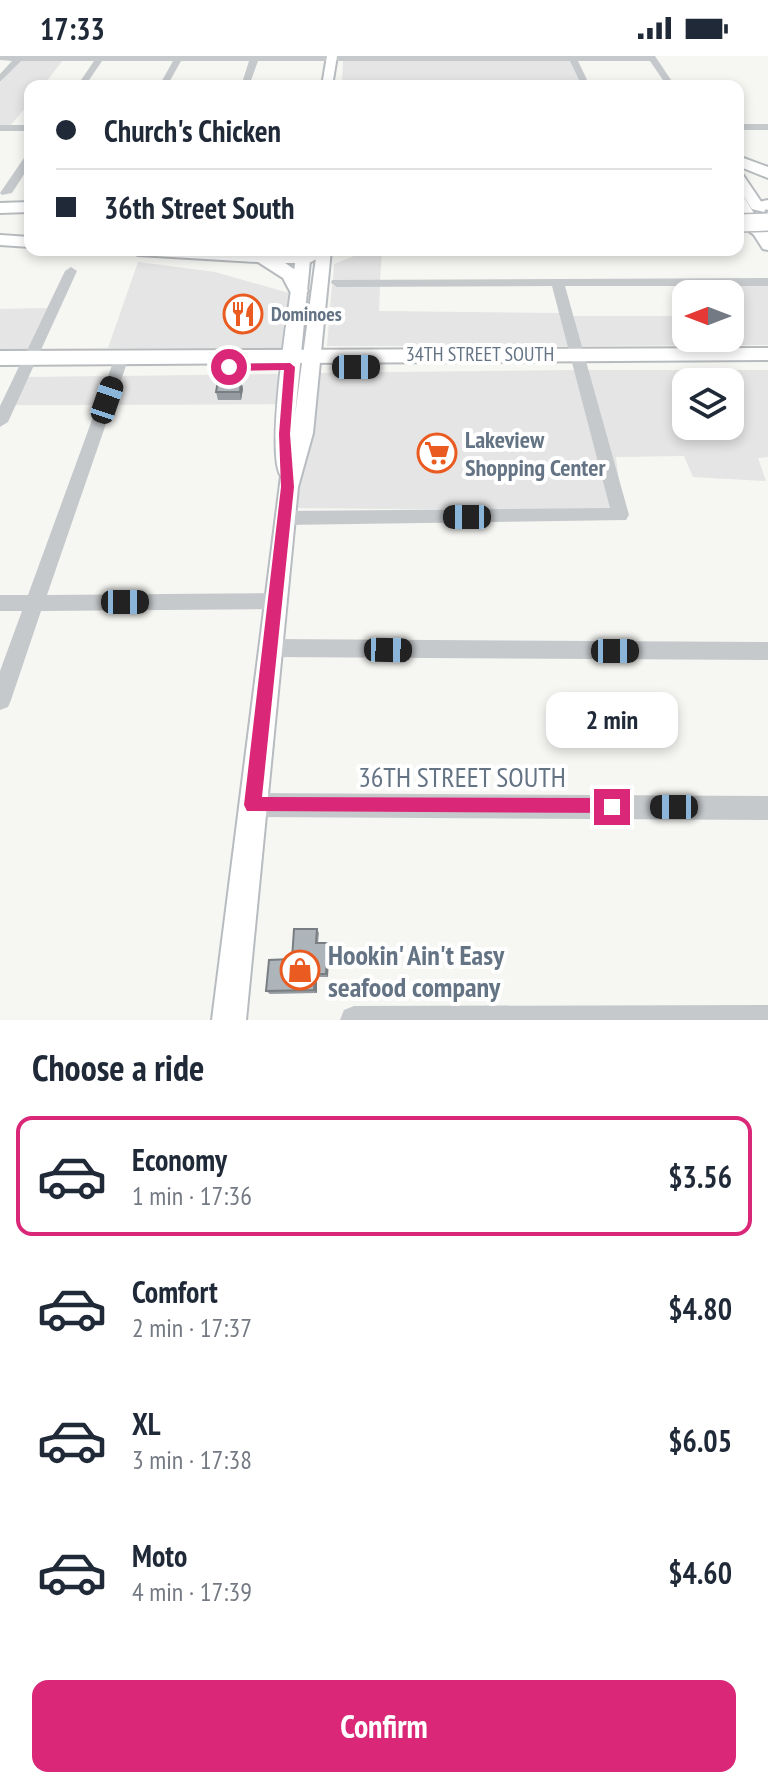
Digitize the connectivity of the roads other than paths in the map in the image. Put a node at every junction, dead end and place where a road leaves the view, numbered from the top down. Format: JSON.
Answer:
{"nodes":[{"id":1,"x":19,"y":57,"type":"edge"},
{"id":2,"x":0,"y":58,"type":"edge"},
{"id":3,"x":336,"y":58,"type":"edge"},
{"id":4,"x":493,"y":58,"type":"edge"},
{"id":5,"x":652,"y":58,"type":"edge"},
{"id":6,"x":99,"y":59,"type":"junction"},
{"id":7,"x":178,"y":59,"type":"junction"},
{"id":8,"x":254,"y":59,"type":"junction"},
{"id":9,"x":574,"y":62,"type":"dead end"},
{"id":10,"x":0,"y":79,"type":"edge"},
{"id":11,"x":85,"y":80,"type":"edge"},
{"id":12,"x":166,"y":80,"type":"edge"},
{"id":13,"x":247,"y":80,"type":"edge"},
{"id":14,"x":329,"y":80,"type":"edge"},
{"id":15,"x":338,"y":80,"type":"edge"},
{"id":16,"x":583,"y":80,"type":"edge"},
{"id":17,"x":667,"y":80,"type":"edge"},
{"id":18,"x":744,"y":127,"type":"edge"},
{"id":19,"x":768,"y":127,"type":"edge"},
{"id":20,"x":0,"y":128,"type":"edge"},
{"id":21,"x":24,"y":128,"type":"edge"},
{"id":22,"x":744,"y":163,"type":"edge"},
{"id":23,"x":24,"y":167,"type":"edge"},
{"id":24,"x":768,"y":173,"type":"edge"},
{"id":25,"x":744,"y":179,"type":"edge"},
{"id":26,"x":768,"y":179,"type":"edge"},
{"id":27,"x":744,"y":189,"type":"edge"},
{"id":28,"x":2,"y":204,"type":"edge"},
{"id":29,"x":744,"y":205,"type":"edge"},
{"id":30,"x":24,"y":208,"type":"edge"},
{"id":31,"x":744,"y":211,"type":"edge"},
{"id":32,"x":744,"y":223,"type":"edge"},
{"id":33,"x":766,"y":225,"type":"edge"},
{"id":34,"x":0,"y":232,"type":"edge"},
{"id":35,"x":24,"y":232,"type":"edge"},
{"id":36,"x":0,"y":240,"type":"edge"},
{"id":37,"x":24,"y":242,"type":"edge"},
{"id":38,"x":223,"y":256,"type":"edge"},
{"id":39,"x":294,"y":256,"type":"edge"},
{"id":40,"x":304,"y":256,"type":"edge"},
{"id":41,"x":323,"y":256,"type":"edge"},
{"id":42,"x":265,"y":259,"type":"junction"},
{"id":43,"x":71,"y":271,"type":"dead end"},
{"id":44,"x":557,"y":282,"type":"junction"},
{"id":45,"x":768,"y":282,"type":"edge"},
{"id":46,"x":337,"y":283,"type":"dead end"},
{"id":47,"x":299,"y":291,"type":"junction"},
{"id":48,"x":768,"y":354,"type":"edge"},
{"id":49,"x":0,"y":358,"type":"edge"},
{"id":50,"x":578,"y":360,"type":"junction"},
{"id":51,"x":301,"y":361,"type":"junction"},
{"id":52,"x":27,"y":363,"type":"junction"},
{"id":53,"x":120,"y":363,"type":"junction"},
{"id":54,"x":768,"y":367,"type":"edge"},
{"id":55,"x":0,"y":369,"type":"edge"},
{"id":56,"x":0,"y":422,"type":"edge"},
{"id":57,"x":284,"y":518,"type":"junction"},
{"id":58,"x":275,"y":601,"type":"junction"},
{"id":59,"x":35,"y":602,"type":"junction"},
{"id":60,"x":0,"y":603,"type":"edge"},
{"id":61,"x":270,"y":648,"type":"junction"},
{"id":62,"x":768,"y":651,"type":"edge"},
{"id":63,"x":0,"y":700,"type":"edge"},
{"id":64,"x":253,"y":805,"type":"junction"},
{"id":65,"x":768,"y":808,"type":"edge"},
{"id":66,"x":768,"y":1019,"type":"edge"},
{"id":67,"x":229,"y":1020,"type":"edge"},
{"id":68,"x":354,"y":1020,"type":"edge"}],
"edges":[{"from":1,"to":2,"type":"street"},
{"from":1,"to":6,"type":"street"},
{"from":1,"to":10,"type":"street"},
{"from":3,"to":4,"type":"street"},
{"from":3,"to":8,"type":"street"},
{"from":3,"to":14,"type":"main road"},
{"from":3,"to":15,"type":"main road"},
{"from":4,"to":5,"type":"street"},
{"from":5,"to":17,"type":"street"},
{"from":6,"to":7,"type":"street"},
{"from":6,"to":11,"type":"street"},
{"from":7,"to":8,"type":"street"},
{"from":7,"to":12,"type":"street"},
{"from":8,"to":13,"type":"street"},
{"from":9,"to":16,"type":"street"},
{"from":18,"to":19,"type":"street"},
{"from":20,"to":21,"type":"street"},
{"from":22,"to":24,"type":"highway"},
{"from":23,"to":28,"type":"street"},
{"from":25,"to":26,"type":"highway"},
{"from":27,"to":33,"type":"main road"},
{"from":28,"to":30,"type":"highway"},
{"from":29,"to":33,"type":"main road"},
{"from":31,"to":33,"type":"highway"},
{"from":32,"to":33,"type":"highway","bridge":true},
{"from":34,"to":35,"type":"highway"},
{"from":36,"to":37,"type":"highway"},
{"from":38,"to":42,"type":"highway"},
{"from":39,"to":42,"type":"highway"},
{"from":40,"to":47,"type":"main road"},
{"from":41,"to":51,"type":"main road"},
{"from":42,"to":47,"type":"highway"},
{"from":43,"to":52,"type":"street"},
{"from":44,"to":45,"type":"street"},
{"from":44,"to":46,"type":"street"},
{"from":44,"to":50,"type":"street"},
{"from":47,"to":51,"type":"main road"},
{"from":48,"to":50,"type":"highway","name":"34TH STREET SOUTH"},
{"from":49,"to":52,"type":"highway","name":"34TH STREET SOUTH"},
{"from":50,"to":51,"type":"highway","name":"34TH STREET SOUTH"},
{"from":50,"to":54,"type":"highway","name":"34TH STREET SOUTH"},
{"from":50,"to":57,"type":"street"},
{"from":51,"to":53,"type":"highway","name":"34TH STREET SOUTH"},
{"from":51,"to":57,"type":"main road"},
{"from":52,"to":53,"type":"highway","name":"34TH STREET SOUTH"},
{"from":52,"to":55,"type":"highway","name":"34TH STREET SOUTH"},
{"from":52,"to":56,"type":"street"},
{"from":53,"to":59,"type":"street"},
{"from":57,"to":58,"type":"main road"},
{"from":58,"to":59,"type":"street"},
{"from":58,"to":61,"type":"main road"},
{"from":59,"to":60,"type":"street"},
{"from":59,"to":63,"type":"street"},
{"from":61,"to":62,"type":"street"},
{"from":61,"to":64,"type":"main road"},
{"from":64,"to":65,"type":"street","name":"36TH STREET SOUTH"},
{"from":64,"to":67,"type":"main road"},
{"from":66,"to":68,"type":"street"}]}
